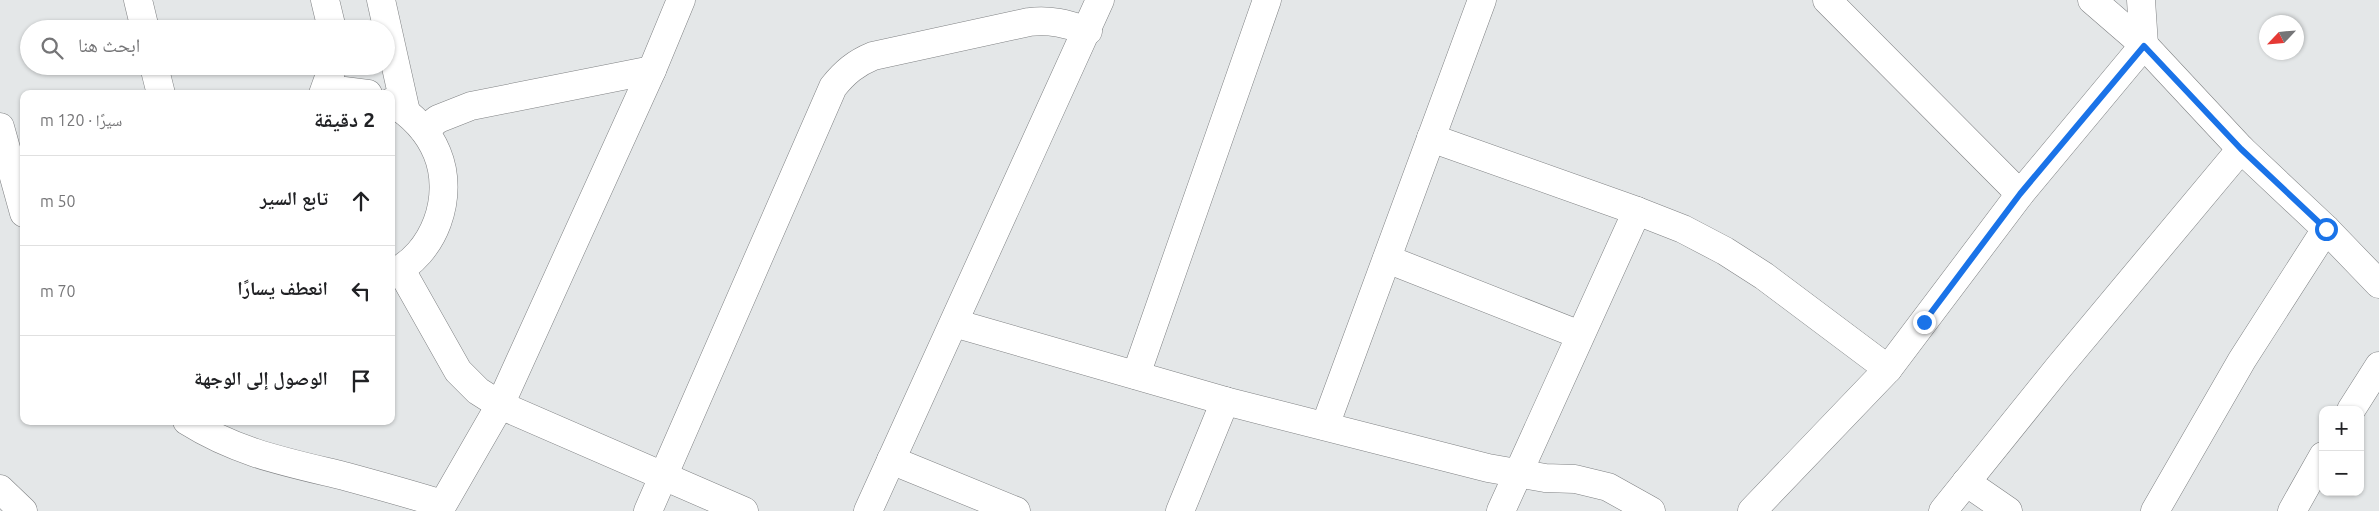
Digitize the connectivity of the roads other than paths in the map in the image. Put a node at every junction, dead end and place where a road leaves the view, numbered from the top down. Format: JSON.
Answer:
{"nodes":[{"id":1,"x":138,"y":0,"type":"edge"},
{"id":2,"x":325,"y":0,"type":"edge"},
{"id":3,"x":381,"y":0,"type":"edge"},
{"id":4,"x":681,"y":0,"type":"edge"},
{"id":5,"x":1100,"y":0,"type":"edge"},
{"id":6,"x":1267,"y":0,"type":"edge"},
{"id":7,"x":1482,"y":0,"type":"edge"},
{"id":8,"x":1827,"y":0,"type":"edge"},
{"id":9,"x":2092,"y":0,"type":"edge"},
{"id":10,"x":2141,"y":0,"type":"edge"},
{"id":11,"x":143,"y":20,"type":"edge"},
{"id":12,"x":330,"y":20,"type":"edge"},
{"id":13,"x":386,"y":20,"type":"edge"},
{"id":14,"x":1088,"y":31,"type":"junction"},
{"id":15,"x":2144,"y":46,"type":"junction"},
{"id":16,"x":395,"y":62,"type":"edge"},
{"id":17,"x":652,"y":70,"type":"junction"},
{"id":18,"x":156,"y":75,"type":"edge"},
{"id":19,"x":330,"y":75,"type":"edge"},
{"id":20,"x":160,"y":90,"type":"edge"},
{"id":21,"x":324,"y":90,"type":"edge"},
{"id":22,"x":407,"y":115,"type":"edge"},
{"id":23,"x":0,"y":127,"type":"edge"},
{"id":24,"x":1431,"y":138,"type":"junction"},
{"id":25,"x":2241,"y":149,"type":"junction"},
{"id":26,"x":2020,"y":194,"type":"junction"},
{"id":27,"x":16,"y":201,"type":"edge"},
{"id":28,"x":1637,"y":211,"type":"junction"},
{"id":29,"x":2326,"y":229,"type":"junction"},
{"id":30,"x":1387,"y":259,"type":"junction"},
{"id":31,"x":396,"y":272,"type":"edge"},
{"id":32,"x":2379,"y":284,"type":"edge"},
{"id":33,"x":954,"y":323,"type":"junction"},
{"id":34,"x":1580,"y":335,"type":"junction"},
{"id":35,"x":2379,"y":366,"type":"edge"},
{"id":36,"x":1888,"y":369,"type":"junction"},
{"id":37,"x":1136,"y":375,"type":"junction"},
{"id":38,"x":1225,"y":401,"type":"junction"},
{"id":39,"x":500,"y":405,"type":"junction"},
{"id":40,"x":2354,"y":406,"type":"edge"},
{"id":41,"x":193,"y":425,"type":"edge"},
{"id":42,"x":1325,"y":426,"type":"junction"},
{"id":43,"x":891,"y":460,"type":"junction"},
{"id":44,"x":2319,"y":463,"type":"edge"},
{"id":45,"x":1517,"y":474,"type":"junction"},
{"id":46,"x":664,"y":477,"type":"junction"},
{"id":47,"x":1966,"y":482,"type":"junction"},
{"id":48,"x":0,"y":489,"type":"edge"},
{"id":49,"x":441,"y":508,"type":"edge"},
{"id":50,"x":23,"y":511,"type":"edge"},
{"id":51,"x":648,"y":511,"type":"edge"},
{"id":52,"x":744,"y":511,"type":"edge"},
{"id":53,"x":868,"y":511,"type":"edge"},
{"id":54,"x":1016,"y":511,"type":"edge"},
{"id":55,"x":1180,"y":511,"type":"edge"},
{"id":56,"x":1501,"y":511,"type":"edge"},
{"id":57,"x":1651,"y":511,"type":"edge"},
{"id":58,"x":1752,"y":511,"type":"edge"},
{"id":59,"x":1943,"y":511,"type":"edge"},
{"id":60,"x":2008,"y":511,"type":"edge"},
{"id":61,"x":2155,"y":511,"type":"edge"},
{"id":62,"x":2292,"y":511,"type":"edge"}],
"edges":[{"from":1,"to":11,"type":"street"},
{"from":2,"to":12,"type":"street"},
{"from":3,"to":13,"type":"street"},
{"from":4,"to":17,"type":"street"},
{"from":5,"to":14,"type":"street"},
{"from":6,"to":37,"type":"street"},
{"from":7,"to":24,"type":"street"},
{"from":8,"to":26,"type":"street"},
{"from":9,"to":15,"type":"street"},
{"from":10,"to":15,"type":"street"},
{"from":14,"to":33,"type":"street"},
{"from":14,"to":46,"type":"street"},
{"from":15,"to":25,"type":"street"},
{"from":15,"to":26,"type":"street"},
{"from":16,"to":22,"type":"street"},
{"from":17,"to":22,"type":"street"},
{"from":17,"to":39,"type":"street"},
{"from":18,"to":20,"type":"street"},
{"from":19,"to":21,"type":"street"},
{"from":22,"to":31,"type":"street"},
{"from":23,"to":27,"type":"street"},
{"from":24,"to":28,"type":"street"},
{"from":24,"to":30,"type":"street"},
{"from":25,"to":29,"type":"street"},
{"from":25,"to":47,"type":"street"},
{"from":26,"to":36,"type":"street"},
{"from":28,"to":34,"type":"street"},
{"from":28,"to":36,"type":"street"},
{"from":29,"to":32,"type":"street"},
{"from":29,"to":61,"type":"street"},
{"from":30,"to":34,"type":"street"},
{"from":30,"to":42,"type":"street"},
{"from":31,"to":39,"type":"street"},
{"from":33,"to":37,"type":"street"},
{"from":33,"to":43,"type":"street"},
{"from":34,"to":45,"type":"street"},
{"from":35,"to":40,"type":"street"},
{"from":36,"to":58,"type":"street"},
{"from":37,"to":38,"type":"street"},
{"from":38,"to":42,"type":"street"},
{"from":38,"to":55,"type":"street"},
{"from":39,"to":46,"type":"street"},
{"from":39,"to":49,"type":"street"},
{"from":41,"to":49,"type":"street"},
{"from":42,"to":45,"type":"street"},
{"from":43,"to":53,"type":"street"},
{"from":43,"to":54,"type":"street"},
{"from":44,"to":62,"type":"street"},
{"from":45,"to":56,"type":"street"},
{"from":45,"to":57,"type":"street"},
{"from":46,"to":51,"type":"street"},
{"from":46,"to":52,"type":"street"},
{"from":47,"to":59,"type":"street"},
{"from":47,"to":60,"type":"street"},
{"from":48,"to":50,"type":"street"}]}
